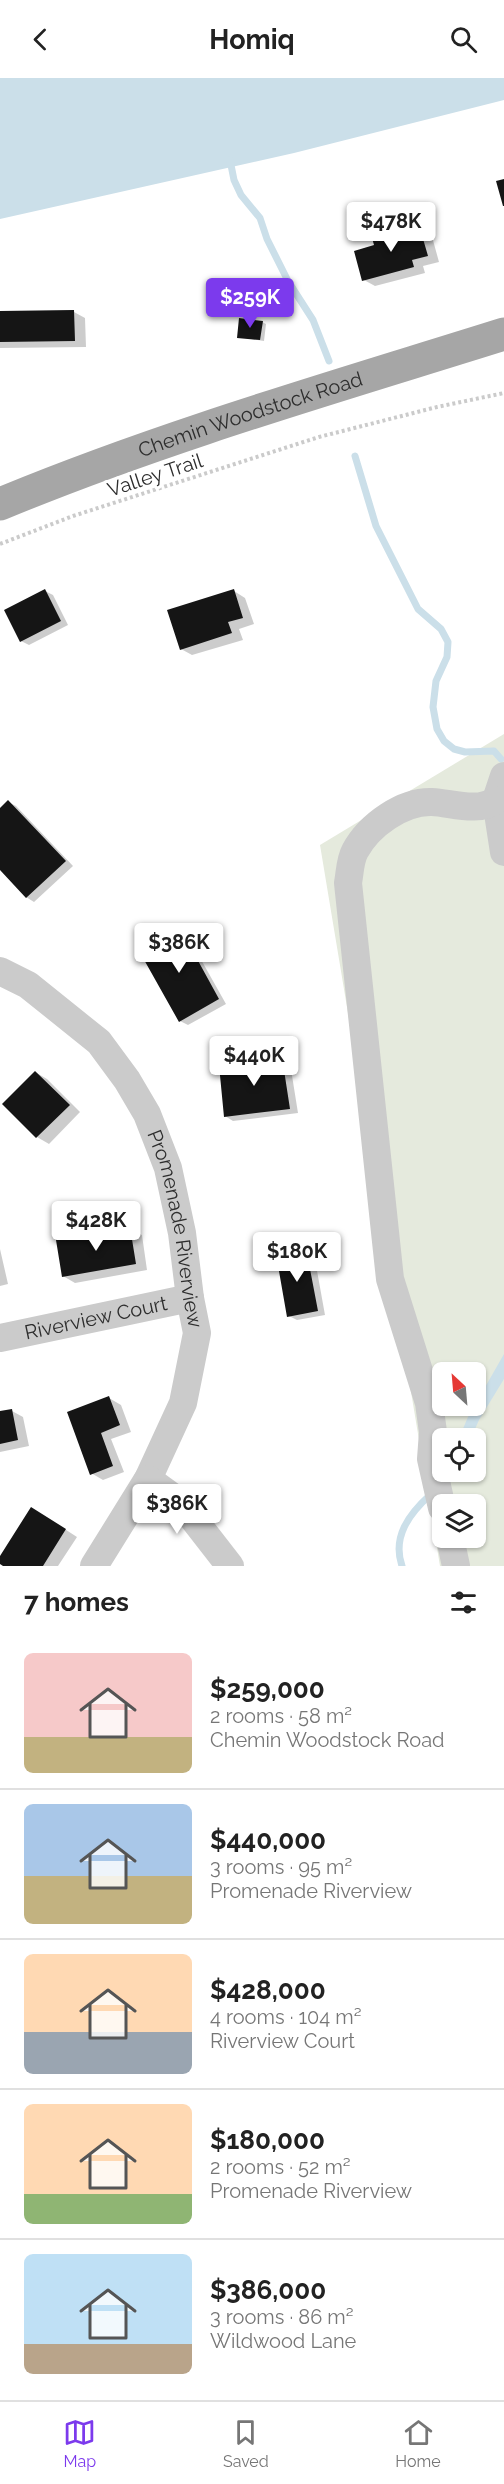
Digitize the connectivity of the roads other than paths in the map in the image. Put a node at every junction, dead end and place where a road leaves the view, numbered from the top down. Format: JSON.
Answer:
{"nodes":[{"id":1,"x":504,"y":334,"type":"edge"},
{"id":2,"x":0,"y":504,"type":"edge"},
{"id":3,"x":500,"y":788,"type":"edge"},
{"id":4,"x":504,"y":852,"type":"edge"},
{"id":5,"x":0,"y":971,"type":"edge"},
{"id":6,"x":190,"y":1298,"type":"junction"},
{"id":7,"x":0,"y":1338,"type":"edge"},
{"id":8,"x":148,"y":1479,"type":"junction"},
{"id":9,"x":439,"y":1494,"type":"edge"},
{"id":10,"x":452,"y":1548,"type":"edge"},
{"id":11,"x":94,"y":1566,"type":"edge"},
{"id":12,"x":230,"y":1566,"type":"edge"},
{"id":13,"x":456,"y":1566,"type":"edge"}],
"edges":[{"from":1,"to":2,"type":"main road","name":"Chemin Woodstock Road"},
{"from":3,"to":4,"type":"street"},
{"from":3,"to":9,"type":"street"},
{"from":5,"to":6,"type":"street","name":"Promenade Riverview"},
{"from":6,"to":7,"type":"street","name":"Riverview Court"},
{"from":6,"to":8,"type":"street","name":"Promenade Riverview"},
{"from":8,"to":11,"type":"street","name":"Promenade Riverview"},
{"from":8,"to":12,"type":"street"},
{"from":10,"to":13,"type":"street"}]}
